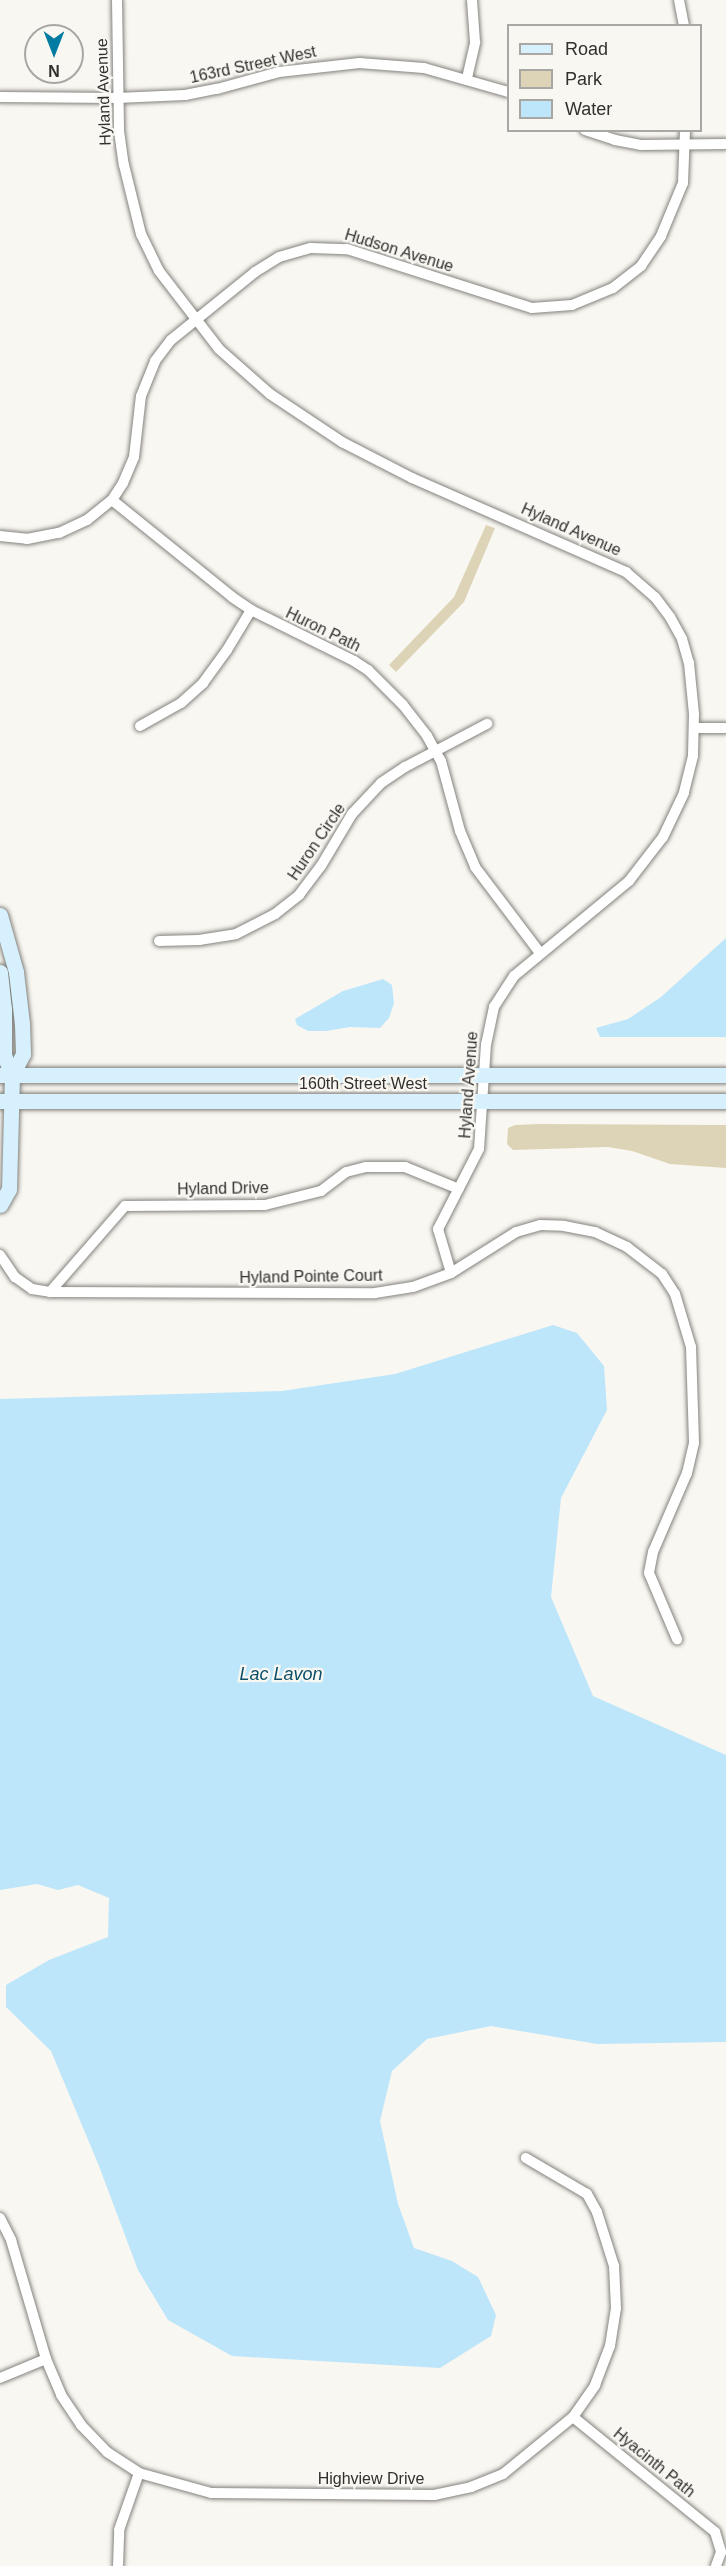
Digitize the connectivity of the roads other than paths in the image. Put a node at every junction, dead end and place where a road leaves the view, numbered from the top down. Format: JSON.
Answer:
{"nodes":[{"id":1,"x":117,"y":0,"type":"edge"},
{"id":2,"x":472,"y":0,"type":"edge"},
{"id":3,"x":679,"y":0,"type":"edge"},
{"id":4,"x":684,"y":24,"type":"edge"},
{"id":5,"x":467,"y":78,"type":"junction"},
{"id":6,"x":507,"y":92,"type":"edge"},
{"id":7,"x":0,"y":97,"type":"edge"},
{"id":8,"x":117,"y":98,"type":"junction"},
{"id":9,"x":591,"y":132,"type":"edge"},
{"id":10,"x":685,"y":132,"type":"edge"},
{"id":11,"x":685,"y":144,"type":"junction"},
{"id":12,"x":726,"y":144,"type":"edge"},
{"id":13,"x":195,"y":321,"type":"junction"},
{"id":14,"x":112,"y":500,"type":"junction"},
{"id":15,"x":0,"y":536,"type":"edge"},
{"id":16,"x":250,"y":610,"type":"junction"},
{"id":17,"x":487,"y":724,"type":"dead end"},
{"id":18,"x":140,"y":726,"type":"dead end"},
{"id":19,"x":695,"y":728,"type":"junction"},
{"id":20,"x":726,"y":728,"type":"edge"},
{"id":21,"x":436,"y":750,"type":"junction"},
{"id":22,"x":0,"y":915,"type":"edge"},
{"id":23,"x":159,"y":940,"type":"dead end"},
{"id":24,"x":540,"y":953,"type":"junction"},
{"id":25,"x":0,"y":972,"type":"edge"},
{"id":26,"x":6,"y":1075,"type":"edge"},
{"id":27,"x":485,"y":1075,"type":"junction"},
{"id":28,"x":726,"y":1075,"type":"edge"},
{"id":29,"x":6,"y":1101,"type":"edge"},
{"id":30,"x":726,"y":1101,"type":"edge"},
{"id":31,"x":483,"y":1102,"type":"junction"},
{"id":32,"x":459,"y":1189,"type":"junction"},
{"id":33,"x":0,"y":1205,"type":"edge"},
{"id":34,"x":0,"y":1256,"type":"edge"},
{"id":35,"x":451,"y":1273,"type":"junction"},
{"id":36,"x":50,"y":1292,"type":"junction"},
{"id":37,"x":677,"y":1639,"type":"dead end"},
{"id":38,"x":526,"y":2158,"type":"dead end"},
{"id":39,"x":0,"y":2218,"type":"edge"},
{"id":40,"x":46,"y":2359,"type":"junction"},
{"id":41,"x":0,"y":2378,"type":"edge"},
{"id":42,"x":573,"y":2417,"type":"junction"},
{"id":43,"x":139,"y":2473,"type":"junction"},
{"id":44,"x":118,"y":2566,"type":"edge"},
{"id":45,"x":716,"y":2566,"type":"edge"}],
"edges":[{"from":1,"to":8,"type":"street","name":"Hyland Avenue"},
{"from":2,"to":5,"type":"street"},
{"from":3,"to":4,"type":"street"},
{"from":5,"to":6,"type":"street","name":"163rd Street West"},
{"from":5,"to":8,"type":"street","name":"163rd Street West"},
{"from":7,"to":8,"type":"street","name":"163rd Street West"},
{"from":8,"to":13,"type":"street","name":"Hyland Avenue"},
{"from":9,"to":11,"type":"street"},
{"from":10,"to":11,"type":"street","name":"Hudson Avenue"},
{"from":11,"to":12,"type":"street"},
{"from":11,"to":13,"type":"street","name":"Hudson Avenue"},
{"from":13,"to":14,"type":"street","name":"Hudson Avenue"},
{"from":13,"to":19,"type":"street","name":"Hyland Avenue"},
{"from":14,"to":15,"type":"street","name":"Hudson Avenue"},
{"from":14,"to":16,"type":"street","name":"Huron Path"},
{"from":16,"to":18,"type":"street"},
{"from":16,"to":21,"type":"street","name":"Huron Path"},
{"from":17,"to":21,"type":"street","name":"Huron Circle"},
{"from":19,"to":20,"type":"street"},
{"from":19,"to":24,"type":"street","name":"Hyland Avenue"},
{"from":21,"to":23,"type":"street","name":"Huron Circle"},
{"from":21,"to":24,"type":"street","name":"Huron Path"},
{"from":22,"to":26,"type":"main road"},
{"from":24,"to":27,"type":"street","name":"Hyland Avenue"},
{"from":25,"to":26,"type":"main road"},
{"from":26,"to":27,"type":"main road","name":"160th Street West"},
{"from":26,"to":29,"type":"main road"},
{"from":27,"to":28,"type":"main road","name":"160th Street West"},
{"from":27,"to":31,"type":"street","name":"Hyland Avenue"},
{"from":29,"to":31,"type":"main road","name":"160th Street West"},
{"from":29,"to":33,"type":"main road"},
{"from":30,"to":31,"type":"main road","name":"160th Street West"},
{"from":31,"to":32,"type":"street","name":"Hyland Avenue"},
{"from":32,"to":35,"type":"street","name":"Hyland Avenue"},
{"from":32,"to":36,"type":"street","name":"Hyland Drive"},
{"from":34,"to":36,"type":"street","name":"Hyland Pointe Court"},
{"from":35,"to":36,"type":"street","name":"Hyland Pointe Court"},
{"from":35,"to":37,"type":"street","name":"Hyland Pointe Court"},
{"from":38,"to":42,"type":"street","name":"Highview Drive"},
{"from":39,"to":40,"type":"street","name":"Highview Drive"},
{"from":40,"to":41,"type":"street"},
{"from":40,"to":43,"type":"street","name":"Highview Drive"},
{"from":42,"to":43,"type":"street","name":"Highview Drive"},
{"from":42,"to":45,"type":"street","name":"Hyacinth Path"},
{"from":43,"to":44,"type":"street"}]}
